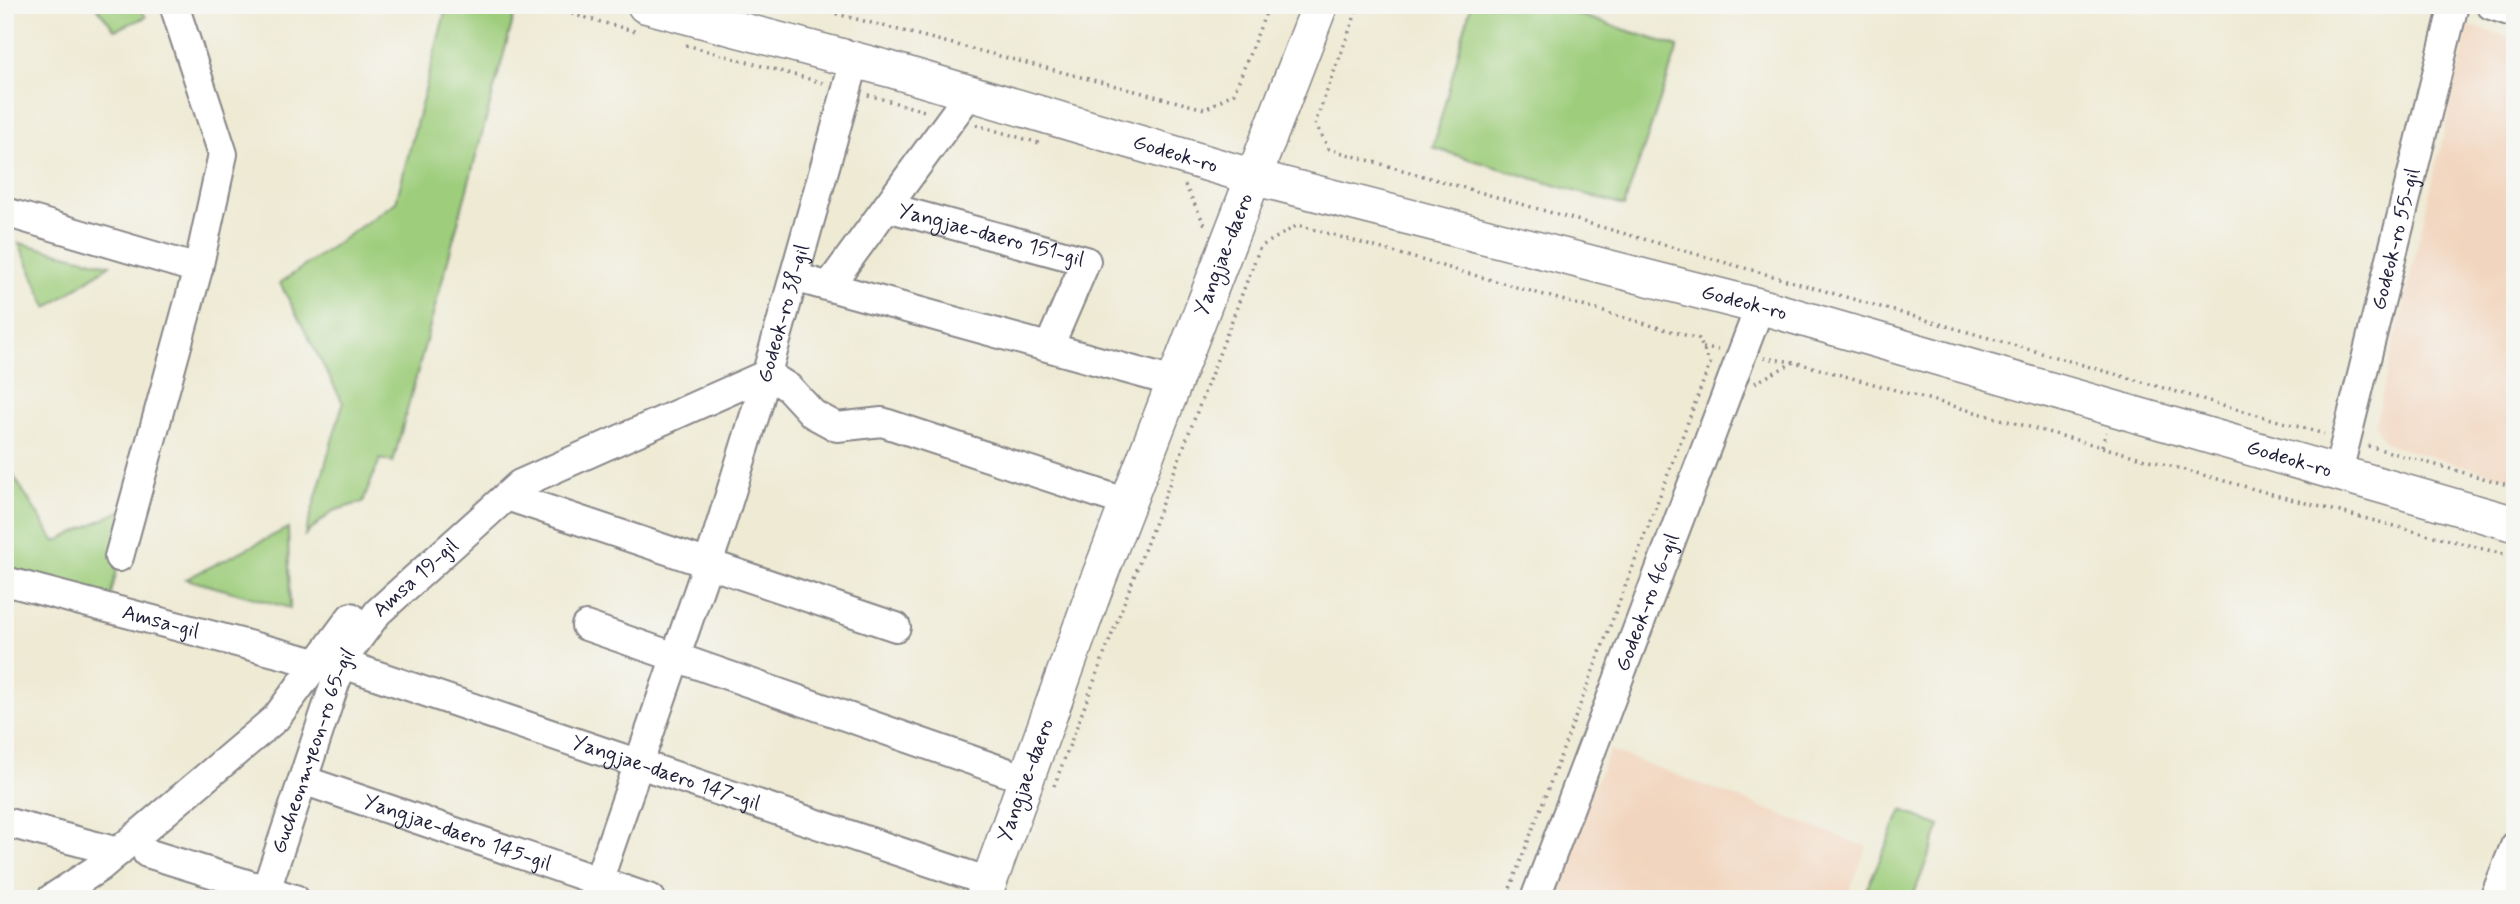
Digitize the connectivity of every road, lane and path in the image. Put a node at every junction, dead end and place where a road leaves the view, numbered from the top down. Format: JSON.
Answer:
{"nodes":[{"id":1,"x":177,"y":5,"type":"edge"},
{"id":2,"x":645,"y":5,"type":"edge"},
{"id":3,"x":802,"y":5,"type":"edge"},
{"id":4,"x":1269,"y":5,"type":"edge"},
{"id":5,"x":1320,"y":5,"type":"edge"},
{"id":6,"x":1359,"y":5,"type":"edge"},
{"id":7,"x":2454,"y":5,"type":"edge"},
{"id":8,"x":2491,"y":5,"type":"edge"},
{"id":9,"x":2515,"y":13,"type":"edge"},
{"id":10,"x":855,"y":60,"type":"junction"},
{"id":11,"x":970,"y":93,"type":"junction"},
{"id":12,"x":1253,"y":177,"type":"junction"},
{"id":13,"x":1185,"y":185,"type":"dead end"},
{"id":14,"x":887,"y":207,"type":"junction"},
{"id":15,"x":5,"y":212,"type":"edge"},
{"id":16,"x":1207,"y":228,"type":"dead end"},
{"id":17,"x":198,"y":269,"type":"junction"},
{"id":18,"x":794,"y":276,"type":"junction"},
{"id":19,"x":830,"y":286,"type":"junction"},
{"id":20,"x":1759,"y":306,"type":"junction"},
{"id":21,"x":1049,"y":347,"type":"junction"},
{"id":22,"x":767,"y":374,"type":"junction"},
{"id":23,"x":1174,"y":382,"type":"junction"},
{"id":24,"x":1755,"y":383,"type":"dead end"},
{"id":25,"x":2342,"y":456,"type":"junction"},
{"id":26,"x":2515,"y":487,"type":"edge"},
{"id":27,"x":507,"y":496,"type":"junction"},
{"id":28,"x":1128,"y":503,"type":"junction"},
{"id":29,"x":2515,"y":524,"type":"edge"},
{"id":30,"x":118,"y":556,"type":"dead end"},
{"id":31,"x":2515,"y":557,"type":"edge"},
{"id":32,"x":708,"y":564,"type":"junction"},
{"id":33,"x":5,"y":581,"type":"edge"},
{"id":34,"x":378,"y":612,"type":"joint"},
{"id":35,"x":586,"y":626,"type":"dead end"},
{"id":36,"x":896,"y":627,"type":"dead end"},
{"id":37,"x":676,"y":657,"type":"junction"},
{"id":38,"x":329,"y":664,"type":"junction"},
{"id":39,"x":639,"y":765,"type":"junction"},
{"id":40,"x":303,"y":780,"type":"junction"},
{"id":41,"x":1038,"y":789,"type":"junction"},
{"id":42,"x":5,"y":822,"type":"edge"},
{"id":43,"x":2515,"y":846,"type":"edge"},
{"id":44,"x":118,"y":852,"type":"junction"},
{"id":45,"x":147,"y":853,"type":"dead end"},
{"id":46,"x":595,"y":890,"type":"edge"},
{"id":47,"x":986,"y":890,"type":"edge"},
{"id":48,"x":265,"y":894,"type":"edge"},
{"id":49,"x":51,"y":899,"type":"edge"},
{"id":50,"x":295,"y":899,"type":"edge"},
{"id":51,"x":651,"y":899,"type":"edge"},
{"id":52,"x":1506,"y":899,"type":"edge"},
{"id":53,"x":1535,"y":899,"type":"edge"},
{"id":54,"x":2494,"y":899,"type":"edge"}],
"edges":[{"from":1,"to":17,"type":"street"},
{"from":2,"to":10,"type":"main road","name":"Godeok-ro"},
{"from":3,"to":4,"type":"path"},
{"from":5,"to":12,"type":"main road","name":"Yangjae-daero"},
{"from":6,"to":25,"type":"path"},
{"from":7,"to":25,"type":"street","name":"Godeok-ro 55-gil"},
{"from":8,"to":9,"type":"street"},
{"from":10,"to":11,"type":"main road","name":"Godeok-ro"},
{"from":10,"to":18,"type":"street","name":"Godeok-ro 38-gil"},
{"from":11,"to":12,"type":"main road","name":"Godeok-ro"},
{"from":11,"to":14,"type":"street"},
{"from":12,"to":20,"type":"main road","name":"Godeok-ro"},
{"from":12,"to":23,"type":"main road","name":"Yangjae-daero"},
{"from":13,"to":16,"type":"path"},
{"from":14,"to":19,"type":"street"},
{"from":14,"to":21,"type":"street","name":"Yangjae-daero 151-gil"},
{"from":15,"to":17,"type":"street"},
{"from":17,"to":30,"type":"street"},
{"from":18,"to":19,"type":"street"},
{"from":18,"to":22,"type":"street","name":"Godeok-ro 38-gil"},
{"from":19,"to":21,"type":"street"},
{"from":20,"to":25,"type":"main road","name":"Godeok-ro"},
{"from":20,"to":53,"type":"street","name":"Godeok-ro 46-gil"},
{"from":21,"to":23,"type":"street"},
{"from":22,"to":27,"type":"street","name":"Amsa 19-gil"},
{"from":22,"to":28,"type":"street"},
{"from":22,"to":32,"type":"street","name":"Godeok-ro 38-gil"},
{"from":23,"to":28,"type":"main road","name":"Yangjae-daero"},
{"from":24,"to":31,"type":"path"},
{"from":25,"to":26,"type":"path"},
{"from":25,"to":29,"type":"main road","name":"Godeok-ro"},
{"from":27,"to":32,"type":"street"},
{"from":27,"to":34,"type":"street","name":"Amsa 19-gil"},
{"from":28,"to":41,"type":"main road","name":"Yangjae-daero"},
{"from":32,"to":36,"type":"street"},
{"from":32,"to":37,"type":"street","name":"Godeok-ro 38-gil"},
{"from":33,"to":38,"type":"street","name":"Amsa-gil"},
{"from":34,"to":38,"type":"street","name":"Gucheonmyeon-ro 65-gil"},
{"from":35,"to":37,"type":"street"},
{"from":37,"to":39,"type":"street","name":"Godeok-ro 38-gil"},
{"from":37,"to":41,"type":"street"},
{"from":38,"to":39,"type":"street","name":"Yangjae-daero 147-gil"},
{"from":38,"to":40,"type":"street","name":"Gucheonmyeon-ro 65-gil"},
{"from":38,"to":44,"type":"street"},
{"from":39,"to":46,"type":"street","name":"Godeok-ro 38-gil"},
{"from":39,"to":47,"type":"street","name":"Yangjae-daero 147-gil"},
{"from":40,"to":46,"type":"street","name":"Yangjae-daero 145-gil"},
{"from":40,"to":48,"type":"street","name":"Gucheonmyeon-ro 65-gil"},
{"from":41,"to":47,"type":"main road","name":"Yangjae-daero"},
{"from":41,"to":52,"type":"path"},
{"from":42,"to":44,"type":"street"},
{"from":43,"to":54,"type":"street"},
{"from":44,"to":49,"type":"street"},
{"from":45,"to":48,"type":"street"},
{"from":46,"to":51,"type":"street","name":"Yangjae-daero 145-gil"},
{"from":48,"to":50,"type":"street"}]}
